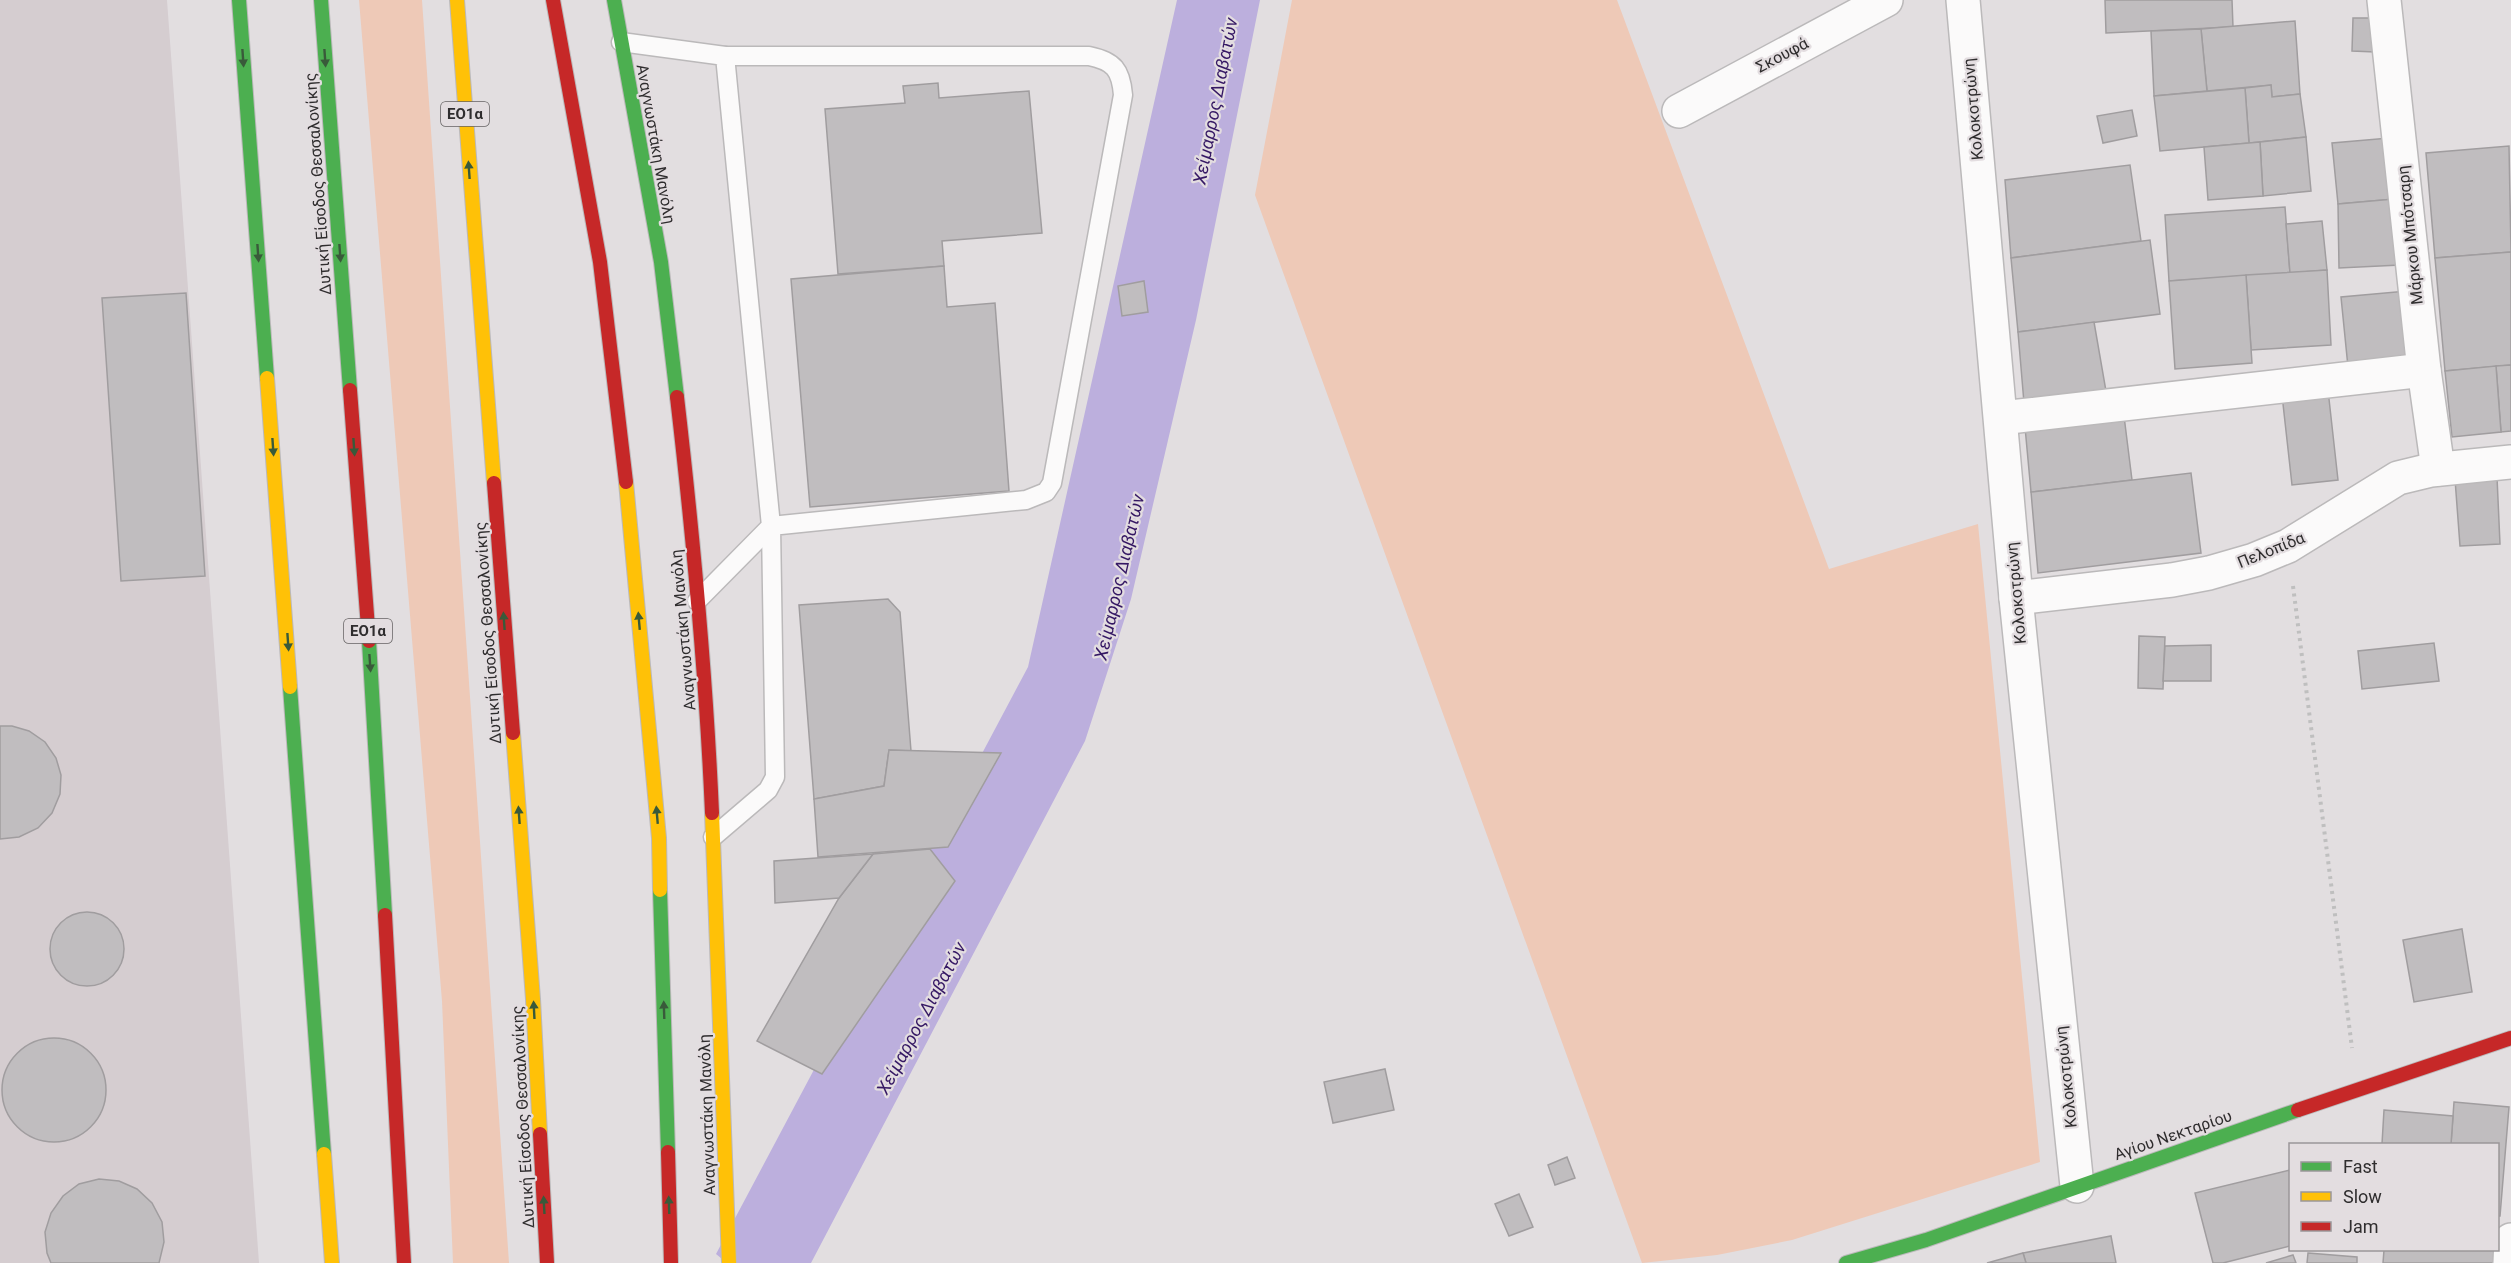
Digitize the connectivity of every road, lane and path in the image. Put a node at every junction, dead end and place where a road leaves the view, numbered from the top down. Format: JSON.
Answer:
{"nodes":[{"id":1,"x":238,"y":0,"type":"edge"},
{"id":2,"x":321,"y":0,"type":"edge"},
{"id":3,"x":457,"y":0,"type":"edge"},
{"id":4,"x":554,"y":0,"type":"edge"},
{"id":5,"x":614,"y":0,"type":"edge"},
{"id":6,"x":1886,"y":0,"type":"edge"},
{"id":7,"x":1963,"y":0,"type":"edge"},
{"id":8,"x":2384,"y":0,"type":"edge"},
{"id":9,"x":621,"y":42,"type":"junction"},
{"id":10,"x":725,"y":56,"type":"junction"},
{"id":11,"x":1679,"y":111,"type":"dead end"},
{"id":12,"x":2424,"y":370,"type":"junction"},
{"id":13,"x":2001,"y":418,"type":"junction"},
{"id":14,"x":2511,"y":462,"type":"edge"},
{"id":15,"x":2438,"y":469,"type":"junction"},
{"id":16,"x":771,"y":526,"type":"junction"},
{"id":17,"x":2288,"y":546,"type":"junction"},
{"id":18,"x":2016,"y":598,"type":"junction"},
{"id":19,"x":697,"y":601,"type":"junction"},
{"id":20,"x":713,"y":837,"type":"junction"},
{"id":21,"x":2511,"y":1038,"type":"edge"},
{"id":22,"x":2357,"y":1089,"type":"junction"},
{"id":23,"x":2077,"y":1186,"type":"junction"},
{"id":24,"x":2511,"y":1240,"type":"edge"},
{"id":25,"x":333,"y":1263,"type":"edge"},
{"id":26,"x":404,"y":1263,"type":"edge"},
{"id":27,"x":547,"y":1263,"type":"edge"},
{"id":28,"x":671,"y":1263,"type":"edge"},
{"id":29,"x":729,"y":1263,"type":"edge"},
{"id":30,"x":1846,"y":1263,"type":"edge"},
{"id":31,"x":2510,"y":1263,"type":"edge"}],
"edges":[{"from":1,"to":25,"type":"main road","one_way":true},
{"from":2,"to":26,"type":"main road","name":"Δυτική Είσοδος Θεσσαλονίκης","number":"ΕΟ1α","one_way":true},
{"from":27,"to":3,"type":"main road","name":"Δυτική Είσοδος Θεσσαλονίκης","number":"ΕΟ1α","one_way":true},
{"from":28,"to":4,"type":"main road","one_way":true},
{"from":5,"to":9,"type":"main road","name":"Αναγνωστάκη Μανόλη"},
{"from":6,"to":11,"type":"street","name":"Σκουφά"},
{"from":7,"to":13,"type":"street","name":"Κολοκοτρώνη"},
{"from":8,"to":12,"type":"street","name":"Μάρκου Μπότσαρη"},
{"from":9,"to":10,"type":"lane"},
{"from":9,"to":19,"type":"main road","name":"Αναγνωστάκη Μανόλη"},
{"from":10,"to":16,"type":"lane"},
{"from":10,"to":16,"type":"lane"},
{"from":12,"to":13,"type":"street"},
{"from":12,"to":15,"type":"street","name":"Μάρκου Μπότσαρη"},
{"from":13,"to":18,"type":"street","name":"Κολοκοτρώνη"},
{"from":14,"to":15,"type":"street","name":"Πελοπίδα"},
{"from":15,"to":17,"type":"street","name":"Πελοπίδα"},
{"from":16,"to":19,"type":"lane"},
{"from":16,"to":20,"type":"lane"},
{"from":17,"to":18,"type":"street","name":"Πελοπίδα"},
{"from":17,"to":22,"type":"path"},
{"from":18,"to":23,"type":"street","name":"Κολοκοτρώνη"},
{"from":19,"to":20,"type":"main road","name":"Αναγνωστάκη Μανόλη"},
{"from":20,"to":29,"type":"main road","name":"Αναγνωστάκη Μανόλη"},
{"from":21,"to":22,"type":"main road","name":"Αγίου Νεκταρίου"},
{"from":22,"to":23,"type":"main road","name":"Αγίου Νεκταρίου"},
{"from":23,"to":30,"type":"main road","name":"Αγίου Νεκταρίου"},
{"from":24,"to":31,"type":"street"}]}
